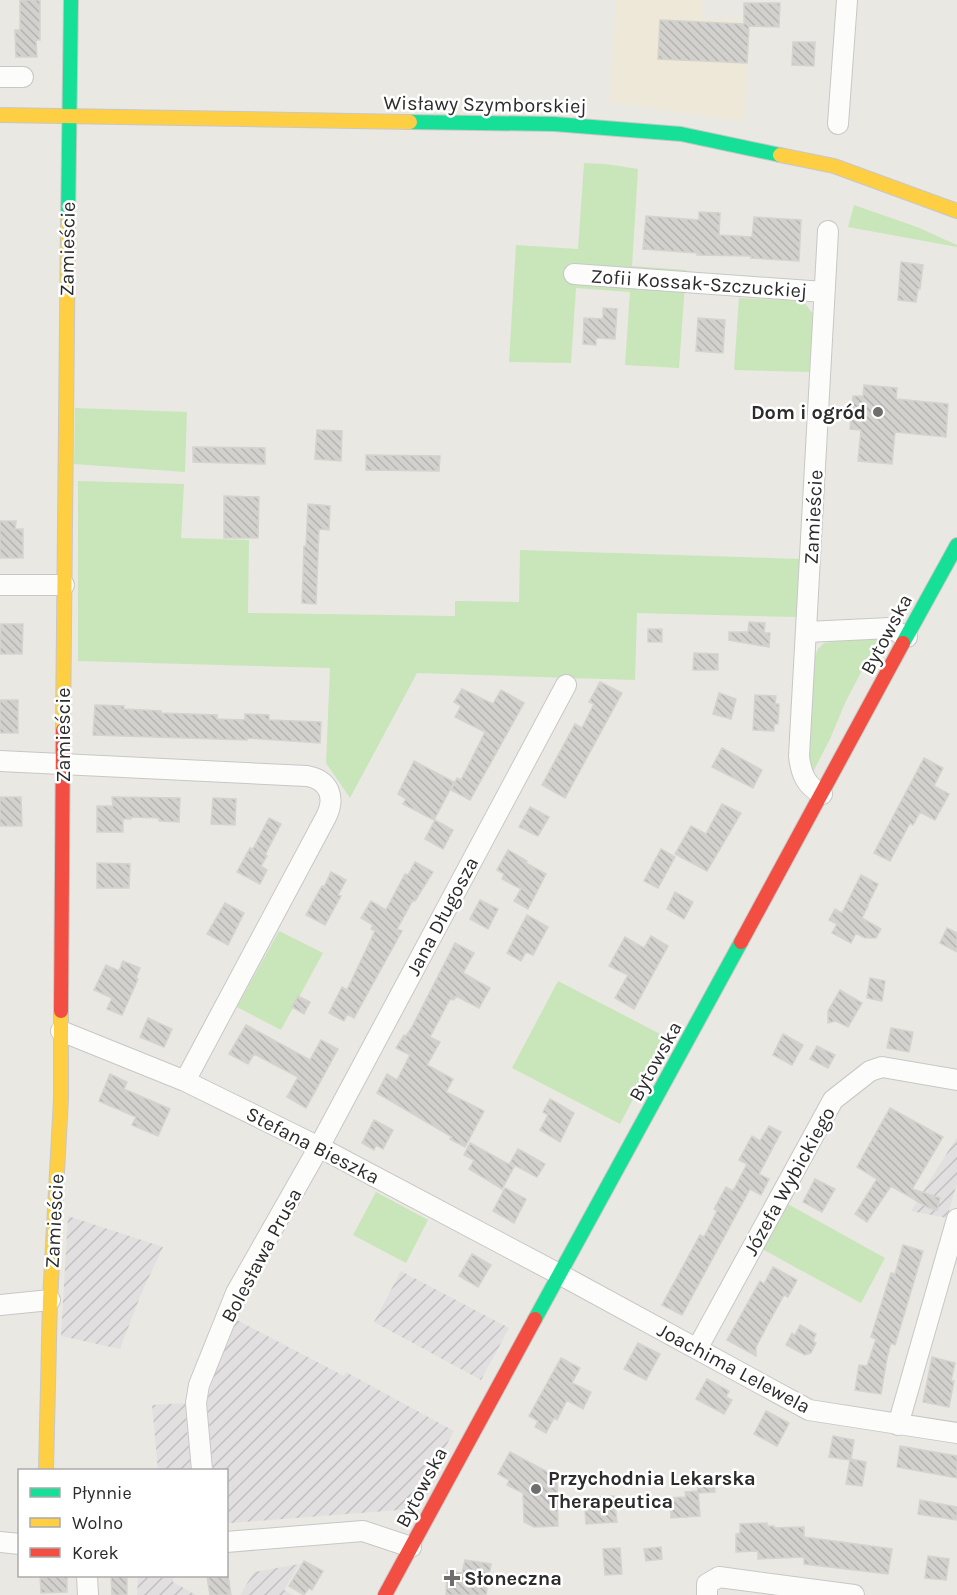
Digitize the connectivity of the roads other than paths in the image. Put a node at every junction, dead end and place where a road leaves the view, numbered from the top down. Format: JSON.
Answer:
{"nodes":[{"id":1,"x":71,"y":0,"type":"edge"},
{"id":2,"x":847,"y":0,"type":"edge"},
{"id":3,"x":0,"y":77,"type":"edge"},
{"id":4,"x":23,"y":77,"type":"dead end"},
{"id":5,"x":0,"y":116,"type":"edge"},
{"id":6,"x":69,"y":116,"type":"junction"},
{"id":7,"x":838,"y":124,"type":"dead end"},
{"id":8,"x":957,"y":211,"type":"edge"},
{"id":9,"x":828,"y":231,"type":"dead end"},
{"id":10,"x":574,"y":274,"type":"dead end"},
{"id":11,"x":824,"y":292,"type":"junction"},
{"id":12,"x":957,"y":545,"type":"edge"},
{"id":13,"x":0,"y":585,"type":"edge"},
{"id":14,"x":64,"y":585,"type":"junction"},
{"id":15,"x":807,"y":632,"type":"junction"},
{"id":16,"x":907,"y":637,"type":"junction"},
{"id":17,"x":566,"y":685,"type":"dead end"},
{"id":18,"x":0,"y":761,"type":"edge"},
{"id":19,"x":63,"y":766,"type":"junction"},
{"id":20,"x":822,"y":794,"type":"junction"},
{"id":21,"x":61,"y":1031,"type":"junction"},
{"id":22,"x":957,"y":1080,"type":"edge"},
{"id":23,"x":185,"y":1081,"type":"junction"},
{"id":24,"x":319,"y":1147,"type":"junction"},
{"id":25,"x":957,"y":1219,"type":"edge"},
{"id":26,"x":558,"y":1274,"type":"junction"},
{"id":27,"x":50,"y":1300,"type":"junction"},
{"id":28,"x":0,"y":1305,"type":"edge"},
{"id":29,"x":697,"y":1349,"type":"junction"},
{"id":30,"x":898,"y":1425,"type":"junction"},
{"id":31,"x":957,"y":1433,"type":"edge"},
{"id":32,"x":46,"y":1469,"type":"edge"},
{"id":33,"x":202,"y":1469,"type":"edge"},
{"id":34,"x":0,"y":1542,"type":"edge"},
{"id":35,"x":228,"y":1542,"type":"edge"},
{"id":36,"x":18,"y":1544,"type":"edge"},
{"id":37,"x":411,"y":1547,"type":"junction"},
{"id":38,"x":87,"y":1577,"type":"edge"},
{"id":39,"x":88,"y":1595,"type":"edge"},
{"id":40,"x":385,"y":1595,"type":"edge"},
{"id":41,"x":707,"y":1595,"type":"edge"},
{"id":42,"x":854,"y":1595,"type":"edge"}],
"edges":[{"from":1,"to":6,"type":"street","name":"Zamieście"},
{"from":2,"to":7,"type":"street"},
{"from":3,"to":4,"type":"street"},
{"from":5,"to":6,"type":"street","name":"Wisławy Szymborskiej"},
{"from":6,"to":8,"type":"street","name":"Wisławy Szymborskiej"},
{"from":6,"to":14,"type":"street","name":"Zamieście"},
{"from":9,"to":11,"type":"street","name":"Zamieście"},
{"from":10,"to":11,"type":"street","name":"Zofii Kossak-Szczuckiej"},
{"from":11,"to":15,"type":"street","name":"Zamieście"},
{"from":12,"to":16,"type":"street","name":"Bytowska"},
{"from":13,"to":14,"type":"street"},
{"from":14,"to":19,"type":"street","name":"Zamieście"},
{"from":15,"to":16,"type":"street"},
{"from":15,"to":20,"type":"street","name":"Zamieście"},
{"from":16,"to":20,"type":"street","name":"Bytowska"},
{"from":17,"to":24,"type":"street","name":"Jana Długosza"},
{"from":18,"to":19,"type":"street"},
{"from":19,"to":21,"type":"street","name":"Zamieście"},
{"from":19,"to":23,"type":"street"},
{"from":20,"to":26,"type":"street","name":"Bytowska"},
{"from":21,"to":23,"type":"street","name":"Stefana Bieszka"},
{"from":21,"to":27,"type":"street","name":"Zamieście"},
{"from":22,"to":29,"type":"street","name":"Józefa Wybickiego"},
{"from":23,"to":24,"type":"street","name":"Stefana Bieszka"},
{"from":24,"to":26,"type":"street","name":"Stefana Bieszka"},
{"from":24,"to":33,"type":"street","name":"Bolesława Prusa"},
{"from":25,"to":30,"type":"street"},
{"from":26,"to":29,"type":"street","name":"Joachima Lelewela"},
{"from":26,"to":37,"type":"street","name":"Bytowska"},
{"from":27,"to":28,"type":"street"},
{"from":27,"to":32,"type":"street","name":"Zamieście"},
{"from":29,"to":30,"type":"street","name":"Joachima Lelewela"},
{"from":30,"to":31,"type":"street","name":"Joachima Lelewela"},
{"from":34,"to":36,"type":"street"},
{"from":35,"to":37,"type":"street"},
{"from":37,"to":40,"type":"street","name":"Bytowska"},
{"from":38,"to":39,"type":"street"},
{"from":41,"to":42,"type":"street"}]}
